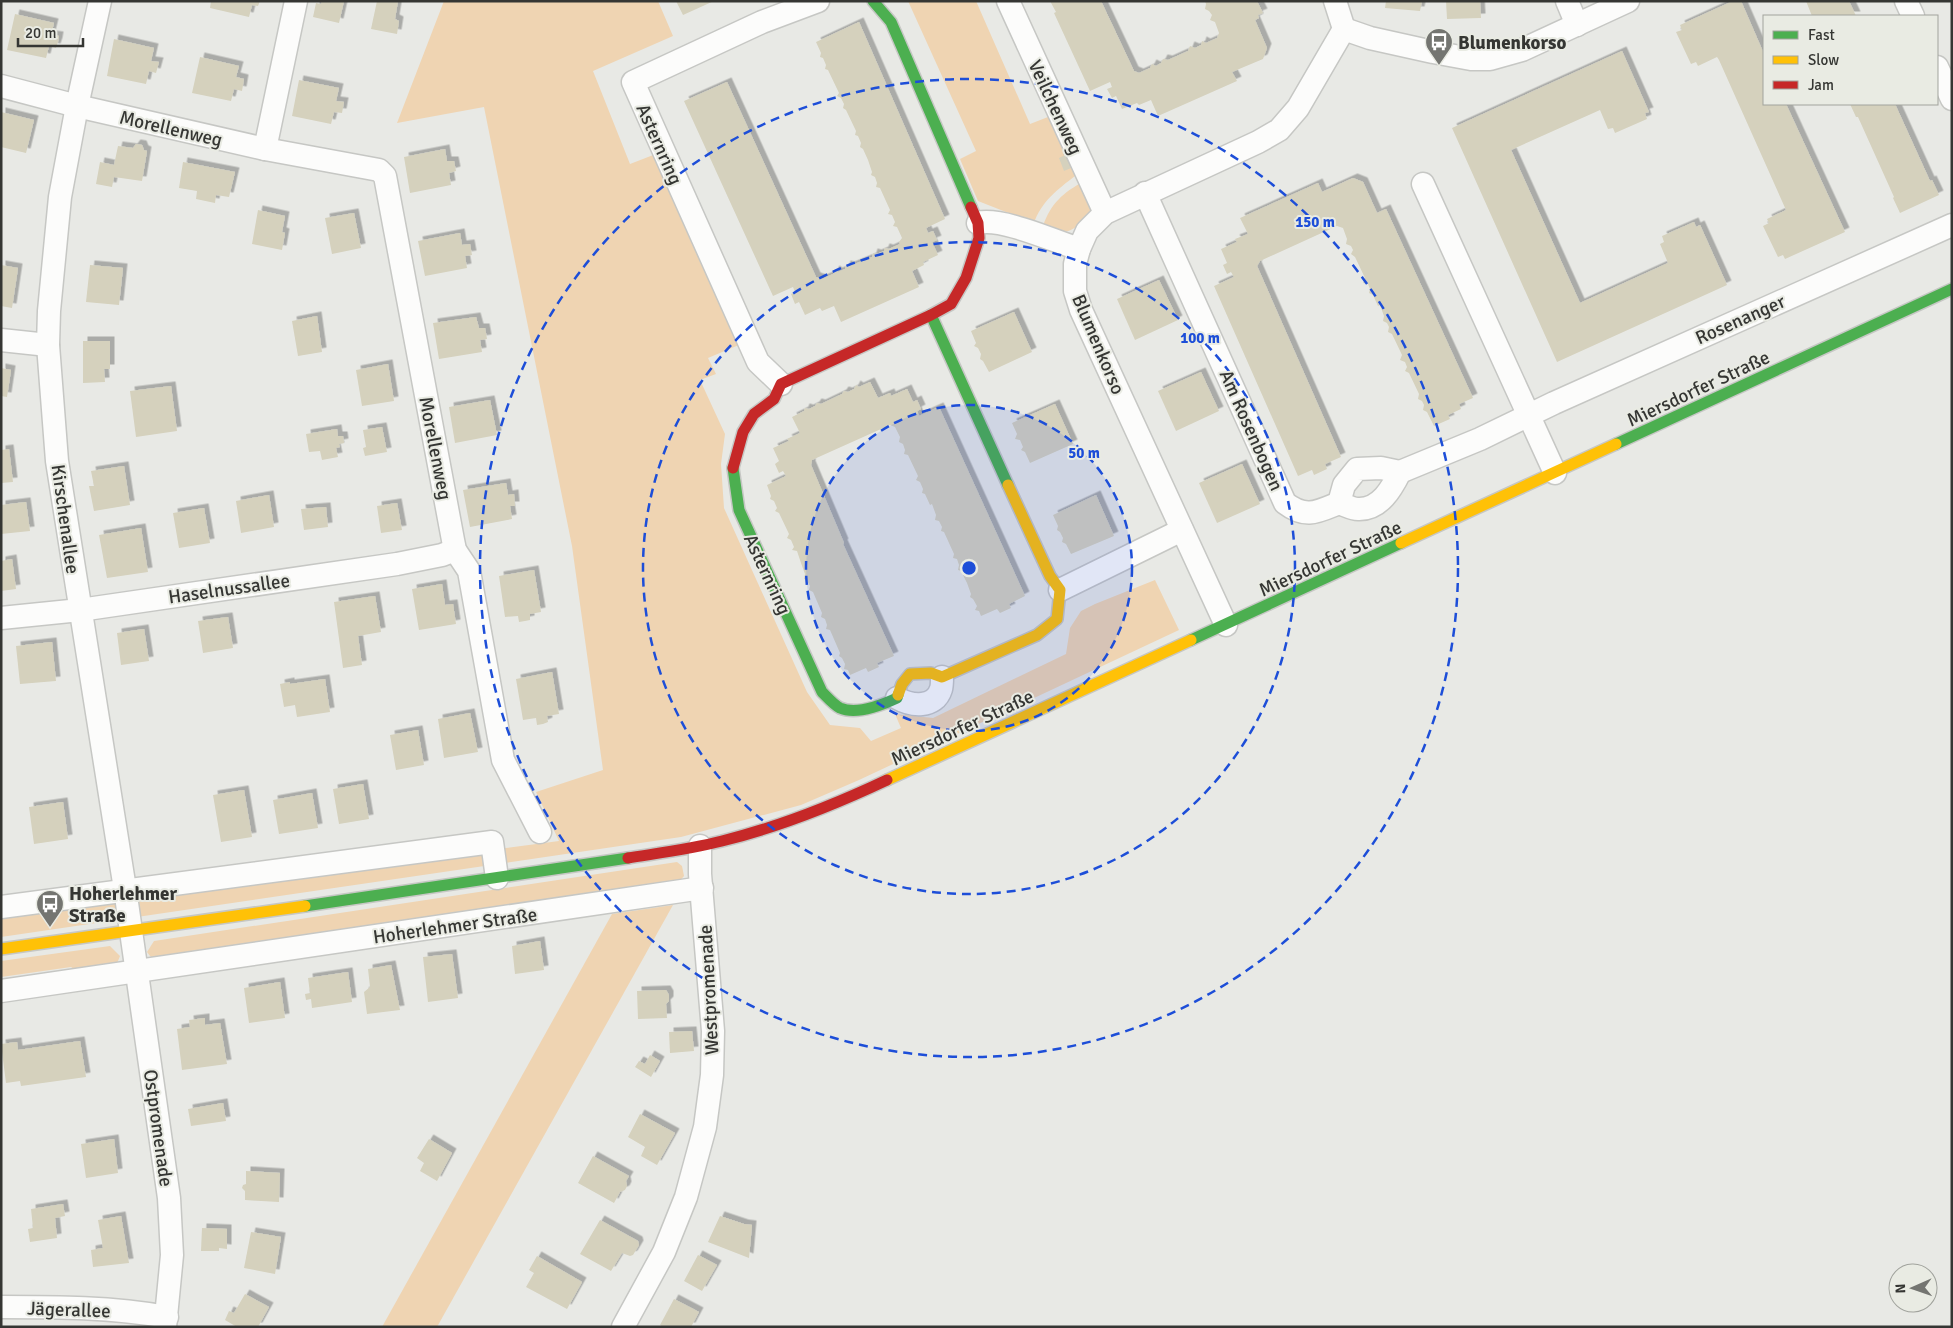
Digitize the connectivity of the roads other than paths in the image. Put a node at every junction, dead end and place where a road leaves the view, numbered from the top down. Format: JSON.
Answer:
{"nodes":[{"id":1,"x":100,"y":1,"type":"edge"},
{"id":2,"x":296,"y":1,"type":"edge"},
{"id":3,"x":818,"y":1,"type":"edge"},
{"id":4,"x":873,"y":1,"type":"edge"},
{"id":5,"x":1008,"y":1,"type":"edge"},
{"id":6,"x":1335,"y":1,"type":"edge"},
{"id":7,"x":1567,"y":1,"type":"edge"},
{"id":8,"x":1628,"y":1,"type":"edge"},
{"id":9,"x":1906,"y":1,"type":"edge"},
{"id":10,"x":1913,"y":15,"type":"edge"},
{"id":11,"x":1577,"y":25,"type":"junction"},
{"id":12,"x":1344,"y":29,"type":"junction"},
{"id":13,"x":1938,"y":69,"type":"edge"},
{"id":14,"x":1,"y":86,"type":"edge"},
{"id":15,"x":1952,"y":99,"type":"edge"},
{"id":16,"x":76,"y":106,"type":"junction"},
{"id":17,"x":265,"y":149,"type":"junction"},
{"id":18,"x":1423,"y":184,"type":"dead end"},
{"id":19,"x":1145,"y":194,"type":"junction"},
{"id":20,"x":1105,"y":213,"type":"junction"},
{"id":21,"x":978,"y":223,"type":"junction"},
{"id":22,"x":1952,"y":225,"type":"edge"},
{"id":23,"x":1078,"y":249,"type":"junction"},
{"id":24,"x":1952,"y":289,"type":"edge"},
{"id":25,"x":931,"y":316,"type":"junction"},
{"id":26,"x":1,"y":340,"type":"edge"},
{"id":27,"x":48,"y":345,"type":"junction"},
{"id":28,"x":781,"y":384,"type":"junction"},
{"id":29,"x":1528,"y":416,"type":"junction"},
{"id":30,"x":1400,"y":472,"type":"junction"},
{"id":31,"x":1555,"y":473,"type":"junction"},
{"id":32,"x":1339,"y":503,"type":"junction"},
{"id":33,"x":1182,"y":530,"type":"junction"},
{"id":34,"x":455,"y":550,"type":"junction"},
{"id":35,"x":1060,"y":590,"type":"junction"},
{"id":36,"x":80,"y":610,"type":"junction"},
{"id":37,"x":1,"y":618,"type":"edge"},
{"id":38,"x":1226,"y":625,"type":"junction"},
{"id":39,"x":942,"y":677,"type":"joint"},
{"id":40,"x":898,"y":698,"type":"joint"},
{"id":41,"x":540,"y":832,"type":"dead end"},
{"id":42,"x":709,"y":844,"type":"junction"},
{"id":43,"x":496,"y":878,"type":"junction"},
{"id":44,"x":702,"y":888,"type":"junction"},
{"id":45,"x":124,"y":890,"type":"junction"},
{"id":46,"x":1,"y":907,"type":"edge"},
{"id":47,"x":130,"y":930,"type":"junction"},
{"id":48,"x":1,"y":949,"type":"edge"},
{"id":49,"x":136,"y":971,"type":"junction"},
{"id":50,"x":1,"y":991,"type":"edge"},
{"id":51,"x":1,"y":1307,"type":"edge"},
{"id":52,"x":166,"y":1322,"type":"edge"},
{"id":53,"x":623,"y":1327,"type":"edge"}],
"edges":[{"from":1,"to":16,"type":"street"},
{"from":2,"to":17,"type":"street"},
{"from":3,"to":28,"type":"street","name":"Asternring"},
{"from":4,"to":21,"type":"street"},
{"from":5,"to":20,"type":"street","name":"Veilchenweg"},
{"from":6,"to":12,"type":"street"},
{"from":7,"to":11,"type":"street"},
{"from":8,"to":11,"type":"street"},
{"from":9,"to":10,"type":"street"},
{"from":11,"to":12,"type":"street"},
{"from":12,"to":19,"type":"street","name":"Blumenkorso"},
{"from":13,"to":15,"type":"street"},
{"from":14,"to":16,"type":"street","name":"Morellenweg"},
{"from":16,"to":17,"type":"street","name":"Morellenweg"},
{"from":16,"to":27,"type":"street","name":"Kirschenallee"},
{"from":17,"to":34,"type":"street","name":"Morellenweg"},
{"from":18,"to":29,"type":"street"},
{"from":19,"to":20,"type":"street","name":"Blumenkorso"},
{"from":19,"to":32,"type":"street","name":"Am Rosenbogen"},
{"from":20,"to":23,"type":"street","name":"Blumenkorso"},
{"from":21,"to":23,"type":"street"},
{"from":21,"to":25,"type":"street"},
{"from":22,"to":29,"type":"street","name":"Rosenanger"},
{"from":23,"to":33,"type":"street","name":"Blumenkorso"},
{"from":24,"to":31,"type":"street","name":"Miersdorfer Straße"},
{"from":25,"to":28,"type":"street"},
{"from":25,"to":35,"type":"street"},
{"from":26,"to":27,"type":"street"},
{"from":27,"to":36,"type":"street","name":"Kirschenallee"},
{"from":28,"to":40,"type":"street","name":"Asternring"},
{"from":29,"to":30,"type":"street"},
{"from":29,"to":31,"type":"street"},
{"from":30,"to":32,"type":"street"},
{"from":30,"to":32,"type":"street"},
{"from":31,"to":38,"type":"street","name":"Miersdorfer Straße"},
{"from":33,"to":35,"type":"street"},
{"from":33,"to":38,"type":"street","name":"Blumenkorso"},
{"from":34,"to":36,"type":"street","name":"Haselnussallee"},
{"from":34,"to":41,"type":"street","name":"Morellenweg"},
{"from":35,"to":39,"type":"street","name":"Asternring"},
{"from":36,"to":37,"type":"street","name":"Haselnussallee"},
{"from":36,"to":45,"type":"street","name":"Kirschenallee"},
{"from":38,"to":42,"type":"street","name":"Miersdorfer Straße"},
{"from":39,"to":40,"type":"street","name":"Asternring"},
{"from":42,"to":43,"type":"street"},
{"from":42,"to":44,"type":"street","name":"Westpromenade"},
{"from":43,"to":45,"type":"street"},
{"from":43,"to":47,"type":"street"},
{"from":44,"to":49,"type":"street","name":"Hoherlehmer Straße"},
{"from":44,"to":53,"type":"street","name":"Westpromenade"},
{"from":45,"to":46,"type":"street"},
{"from":45,"to":47,"type":"street","name":"Kirschenallee"},
{"from":47,"to":48,"type":"street"},
{"from":47,"to":49,"type":"street","name":"Ostpromenade"},
{"from":49,"to":50,"type":"street","name":"Hoherlehmer Straße"},
{"from":49,"to":52,"type":"street","name":"Ostpromenade"},
{"from":51,"to":52,"type":"street","name":"Jägerallee"}]}
